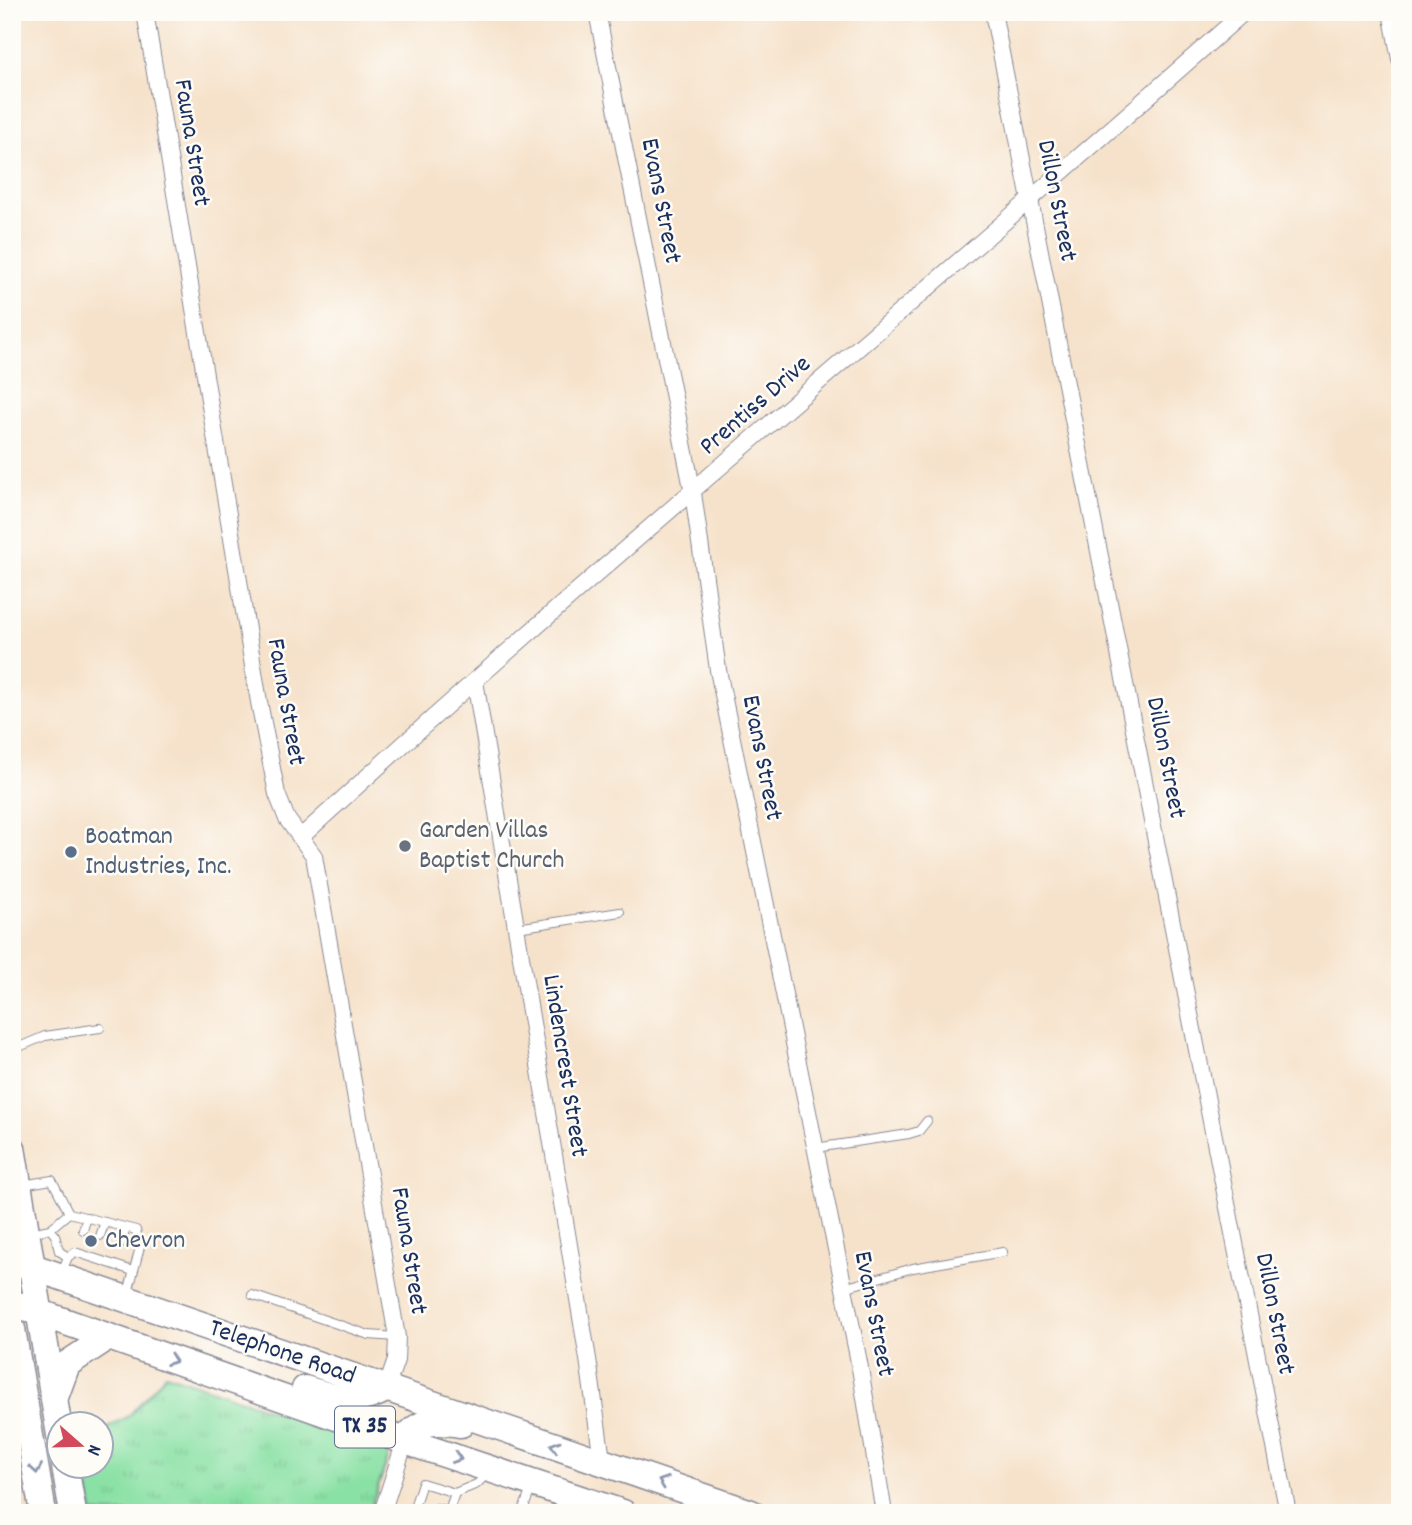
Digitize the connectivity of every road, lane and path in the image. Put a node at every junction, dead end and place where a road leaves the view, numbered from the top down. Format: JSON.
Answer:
{"nodes":[{"id":1,"x":145,"y":12,"type":"edge"},
{"id":2,"x":597,"y":12,"type":"edge"},
{"id":3,"x":993,"y":12,"type":"edge"},
{"id":4,"x":1244,"y":12,"type":"edge"},
{"id":5,"x":1391,"y":12,"type":"edge"},
{"id":6,"x":1400,"y":59,"type":"edge"},
{"id":7,"x":1031,"y":201,"type":"junction"},
{"id":8,"x":693,"y":493,"type":"junction"},
{"id":9,"x":475,"y":681,"type":"junction"},
{"id":10,"x":301,"y":837,"type":"junction"},
{"id":11,"x":621,"y":912,"type":"dead end"},
{"id":12,"x":517,"y":928,"type":"junction"},
{"id":13,"x":100,"y":1028,"type":"dead end"},
{"id":14,"x":12,"y":1051,"type":"edge"},
{"id":15,"x":927,"y":1121,"type":"dead end"},
{"id":16,"x":12,"y":1148,"type":"edge"},
{"id":17,"x":815,"y":1148,"type":"junction"},
{"id":18,"x":19,"y":1186,"type":"junction"},
{"id":19,"x":69,"y":1213,"type":"junction"},
{"id":20,"x":87,"y":1217,"type":"junction"},
{"id":21,"x":105,"y":1222,"type":"junction"},
{"id":22,"x":126,"y":1228,"type":"junction"},
{"id":23,"x":83,"y":1230,"type":"dead end"},
{"id":24,"x":39,"y":1232,"type":"junction"},
{"id":25,"x":100,"y":1236,"type":"dead end"},
{"id":26,"x":121,"y":1243,"type":"dead end"},
{"id":27,"x":1003,"y":1252,"type":"dead end"},
{"id":28,"x":70,"y":1257,"type":"junction"},
{"id":29,"x":23,"y":1264,"type":"edge"},
{"id":30,"x":133,"y":1271,"type":"junction"},
{"id":31,"x":844,"y":1289,"type":"junction"},
{"id":32,"x":252,"y":1296,"type":"dead end"},
{"id":33,"x":126,"y":1299,"type":"junction"},
{"id":34,"x":12,"y":1303,"type":"edge"},
{"id":35,"x":42,"y":1314,"type":"junction"},
{"id":36,"x":12,"y":1329,"type":"edge"},
{"id":37,"x":108,"y":1337,"type":"junction"},
{"id":38,"x":397,"y":1338,"type":"junction"},
{"id":39,"x":386,"y":1389,"type":"junction"},
{"id":40,"x":264,"y":1392,"type":"junction"},
{"id":41,"x":54,"y":1402,"type":"junction"},
{"id":42,"x":55,"y":1410,"type":"edge"},
{"id":43,"x":508,"y":1431,"type":"junction"},
{"id":44,"x":405,"y":1441,"type":"junction"},
{"id":45,"x":602,"y":1460,"type":"junction"},
{"id":46,"x":492,"y":1469,"type":"junction"},
{"id":47,"x":68,"y":1480,"type":"edge"},
{"id":48,"x":534,"y":1483,"type":"junction"},
{"id":49,"x":455,"y":1493,"type":"junction"},
{"id":50,"x":437,"y":1508,"type":"dead end"},
{"id":51,"x":385,"y":1512,"type":"edge"},
{"id":52,"x":448,"y":1512,"type":"edge"},
{"id":53,"x":43,"y":1513,"type":"edge"},
{"id":54,"x":73,"y":1513,"type":"edge"},
{"id":55,"x":412,"y":1513,"type":"edge"},
{"id":56,"x":522,"y":1513,"type":"edge"},
{"id":57,"x":623,"y":1513,"type":"edge"},
{"id":58,"x":751,"y":1513,"type":"edge"},
{"id":59,"x":884,"y":1513,"type":"edge"},
{"id":60,"x":1288,"y":1513,"type":"edge"}],
"edges":[{"from":1,"to":10,"type":"street","name":"Fauna Street"},
{"from":2,"to":8,"type":"street","name":"Evans Street"},
{"from":3,"to":7,"type":"street","name":"Dillon Street"},
{"from":4,"to":7,"type":"street","name":"Prentiss Drive"},
{"from":5,"to":6,"type":"street"},
{"from":7,"to":8,"type":"street","name":"Prentiss Drive"},
{"from":7,"to":60,"type":"street","name":"Dillon Street"},
{"from":8,"to":9,"type":"street","name":"Prentiss Drive"},
{"from":8,"to":17,"type":"street","name":"Evans Street"},
{"from":9,"to":10,"type":"street","name":"Prentiss Drive"},
{"from":9,"to":12,"type":"street","name":"Lindencrest Street"},
{"from":10,"to":38,"type":"street","name":"Fauna Street"},
{"from":11,"to":12,"type":"lane"},
{"from":12,"to":45,"type":"street","name":"Lindencrest Street"},
{"from":13,"to":14,"type":"lane"},
{"from":15,"to":17,"type":"lane"},
{"from":16,"to":18,"type":"main road"},
{"from":17,"to":31,"type":"street","name":"Evans Street"},
{"from":18,"to":19,"type":"lane"},
{"from":18,"to":24,"type":"main road"},
{"from":19,"to":20,"type":"lane"},
{"from":19,"to":24,"type":"lane"},
{"from":20,"to":21,"type":"lane"},
{"from":20,"to":23,"type":"lane"},
{"from":21,"to":22,"type":"lane"},
{"from":21,"to":25,"type":"lane"},
{"from":22,"to":26,"type":"lane"},
{"from":22,"to":30,"type":"lane"},
{"from":24,"to":28,"type":"lane"},
{"from":24,"to":29,"type":"main road"},
{"from":27,"to":31,"type":"lane"},
{"from":28,"to":29,"type":"main road","name":"Telephone Road","number":"TX 35"},
{"from":28,"to":30,"type":"lane"},
{"from":28,"to":33,"type":"main road","name":"Telephone Road","number":"TX 35"},
{"from":29,"to":35,"type":"main road"},
{"from":30,"to":33,"type":"lane"},
{"from":31,"to":59,"type":"street","name":"Evans Street"},
{"from":32,"to":38,"type":"lane"},
{"from":33,"to":39,"type":"main road","name":"Telephone Road","number":"TX 35"},
{"from":34,"to":35,"type":"main road","name":"Telephone Road","number":"TX 35"},
{"from":35,"to":37,"type":"main road","name":"Telephone Road","number":"TX 35"},
{"from":35,"to":41,"type":"main road"},
{"from":36,"to":53,"type":"main road","one_way":true},
{"from":37,"to":40,"type":"main road","name":"Telephone Road","number":"TX 35","one_way":true},
{"from":37,"to":41,"type":"main road"},
{"from":38,"to":39,"type":"street","name":"Fauna Street"},
{"from":39,"to":40,"type":"main road"},
{"from":39,"to":43,"type":"main road","name":"Telephone Road","number":"TX 35"},
{"from":40,"to":44,"type":"main road","name":"Telephone Road","number":"TX 35"},
{"from":41,"to":42,"type":"main road"},
{"from":43,"to":44,"type":"main road"},
{"from":45,"to":43,"type":"main road","name":"Telephone Road","number":"TX 35","one_way":true},
{"from":43,"to":46,"type":"main road"},
{"from":44,"to":46,"type":"main road","name":"Telephone Road","number":"TX 35","one_way":true},
{"from":44,"to":51,"type":"street"},
{"from":58,"to":45,"type":"main road","name":"Telephone Road","number":"TX 35","one_way":true},
{"from":46,"to":48,"type":"main road","name":"Telephone Road","number":"TX 35"},
{"from":46,"to":49,"type":"lane"},
{"from":47,"to":54,"type":"main road"},
{"from":48,"to":56,"type":"lane"},
{"from":48,"to":57,"type":"main road","name":"Telephone Road","number":"TX 35"},
{"from":49,"to":52,"type":"lane"},
{"from":49,"to":55,"type":"lane"},
{"from":50,"to":52,"type":"lane"}]}
